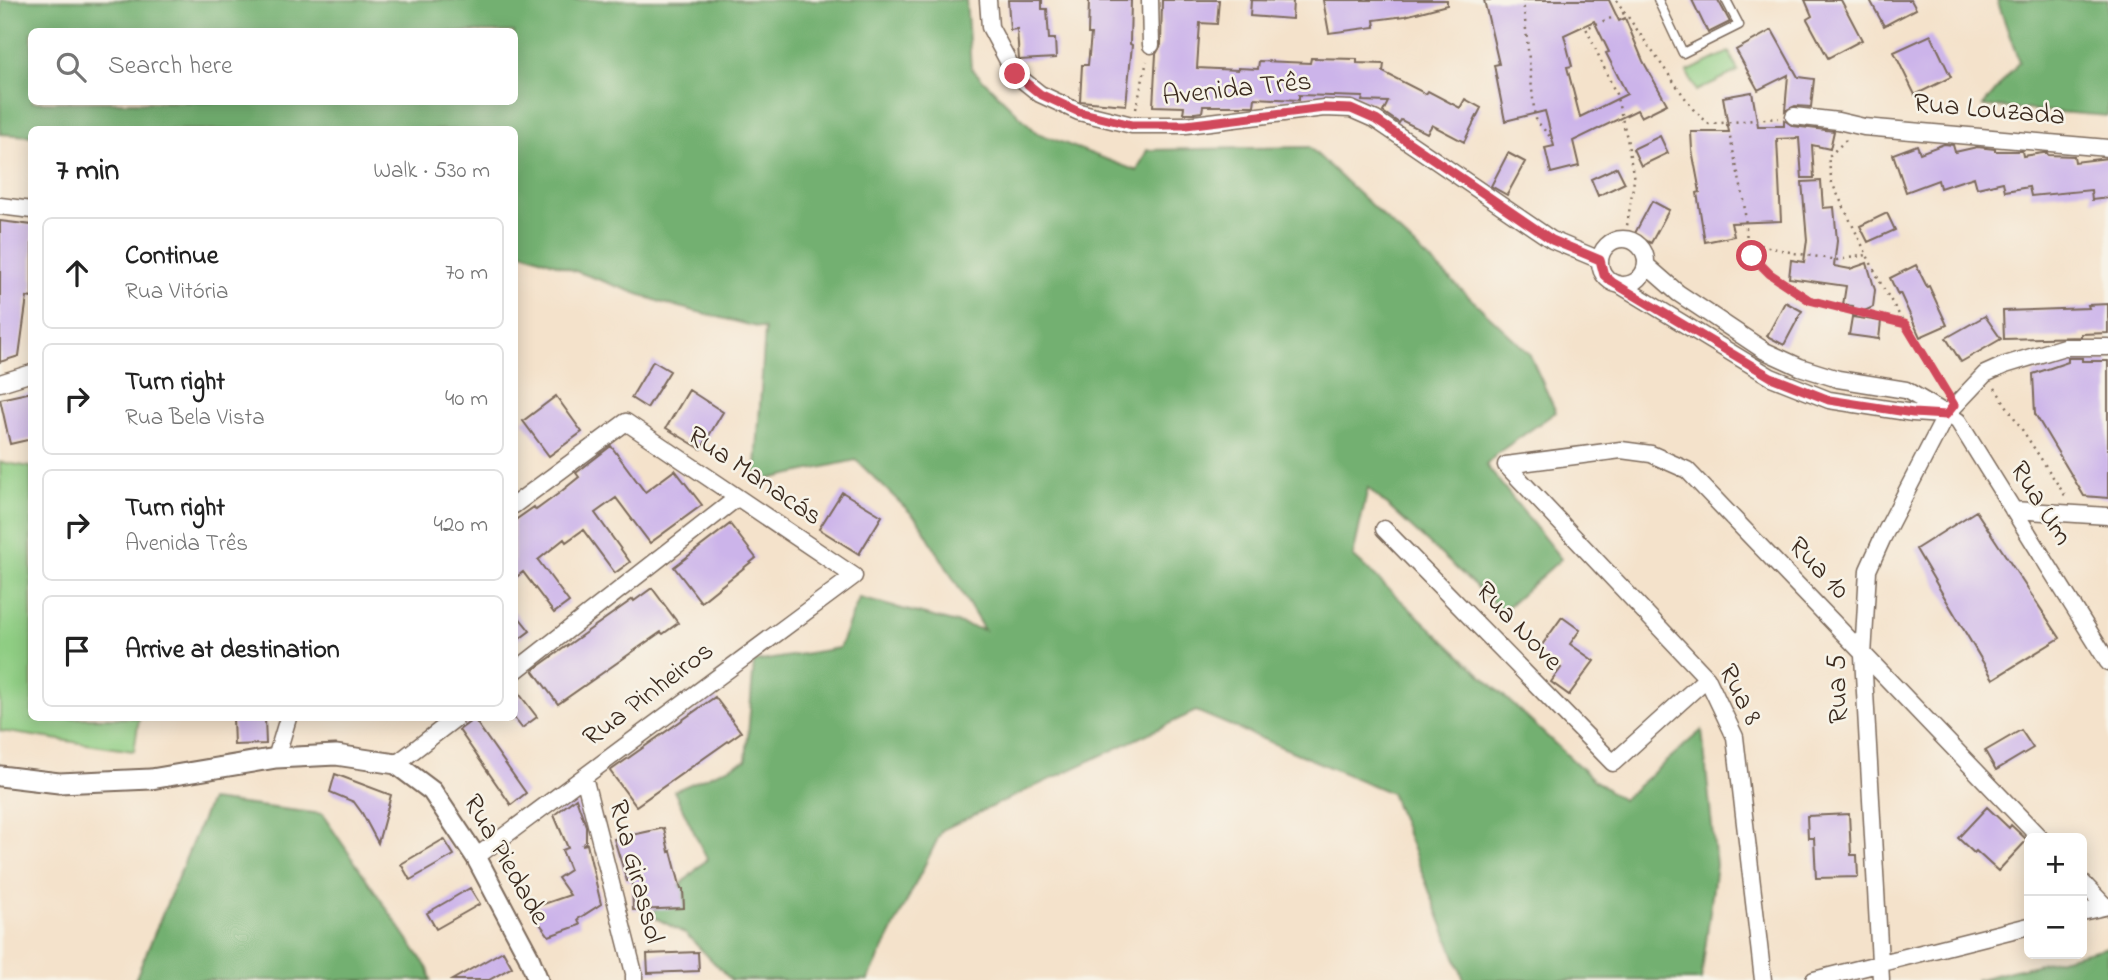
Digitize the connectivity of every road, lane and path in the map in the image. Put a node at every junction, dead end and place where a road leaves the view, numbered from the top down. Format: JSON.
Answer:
{"nodes":[{"id":1,"x":988,"y":0,"type":"edge"},
{"id":2,"x":1150,"y":0,"type":"edge"},
{"id":3,"x":1523,"y":0,"type":"edge"},
{"id":4,"x":1616,"y":0,"type":"edge"},
{"id":5,"x":1658,"y":0,"type":"edge"},
{"id":6,"x":1726,"y":0,"type":"edge"},
{"id":7,"x":1624,"y":13,"type":"junction"},
{"id":8,"x":1151,"y":45,"type":"joint"},
{"id":9,"x":1794,"y":116,"type":"joint"},
{"id":10,"x":1727,"y":124,"type":"junction"},
{"id":11,"x":1132,"y":125,"type":"junction"},
{"id":12,"x":1864,"y":127,"type":"junction"},
{"id":13,"x":1552,"y":139,"type":"dead end"},
{"id":14,"x":2108,"y":148,"type":"edge"},
{"id":15,"x":0,"y":206,"type":"edge"},
{"id":16,"x":28,"y":210,"type":"edge"},
{"id":17,"x":1625,"y":239,"type":"junction"},
{"id":18,"x":1747,"y":242,"type":"junction"},
{"id":19,"x":1867,"y":255,"type":"junction"},
{"id":20,"x":1600,"y":260,"type":"junction"},
{"id":21,"x":1646,"y":265,"type":"junction"},
{"id":22,"x":1618,"y":284,"type":"junction"},
{"id":23,"x":1905,"y":324,"type":"junction"},
{"id":24,"x":2108,"y":347,"type":"edge"},
{"id":25,"x":28,"y":374,"type":"edge"},
{"id":26,"x":1985,"y":374,"type":"junction"},
{"id":27,"x":0,"y":383,"type":"edge"},
{"id":28,"x":1952,"y":414,"type":"junction"},
{"id":29,"x":1506,"y":465,"type":"joint"},
{"id":30,"x":737,"y":498,"type":"junction"},
{"id":31,"x":518,"y":502,"type":"edge"},
{"id":32,"x":2013,"y":510,"type":"junction"},
{"id":33,"x":2076,"y":513,"type":"junction"},
{"id":34,"x":2108,"y":516,"type":"edge"},
{"id":35,"x":1384,"y":529,"type":"dead end"},
{"id":36,"x":854,"y":576,"type":"joint"},
{"id":37,"x":1863,"y":654,"type":"junction"},
{"id":38,"x":2108,"y":662,"type":"edge"},
{"id":39,"x":518,"y":669,"type":"edge"},
{"id":40,"x":1707,"y":678,"type":"junction"},
{"id":41,"x":287,"y":721,"type":"edge"},
{"id":42,"x":452,"y":721,"type":"edge"},
{"id":43,"x":276,"y":758,"type":"junction"},
{"id":44,"x":396,"y":765,"type":"junction"},
{"id":45,"x":0,"y":776,"type":"edge"},
{"id":46,"x":584,"y":777,"type":"junction"},
{"id":47,"x":2035,"y":833,"type":"edge"},
{"id":48,"x":476,"y":857,"type":"junction"},
{"id":49,"x":2087,"y":887,"type":"edge"},
{"id":50,"x":2106,"y":906,"type":"edge"},
{"id":51,"x":2087,"y":911,"type":"edge"},
{"id":52,"x":2024,"y":928,"type":"edge"},
{"id":53,"x":1881,"y":972,"type":"edge"},
{"id":54,"x":538,"y":980,"type":"edge"},
{"id":55,"x":634,"y":980,"type":"edge"},
{"id":56,"x":1763,"y":980,"type":"edge"},
{"id":57,"x":1814,"y":980,"type":"edge"}],
"edges":[{"from":1,"to":11,"type":"street","name":"Avenida Três"},
{"from":2,"to":8,"type":"street"},
{"from":3,"to":13,"type":"path"},
{"from":4,"to":7,"type":"path"},
{"from":5,"to":6,"type":"lane"},
{"from":7,"to":10,"type":"path"},
{"from":7,"to":17,"type":"path"},
{"from":8,"to":11,"type":"path"},
{"from":9,"to":10,"type":"path"},
{"from":9,"to":12,"type":"street","name":"Rua Louzada"},
{"from":10,"to":18,"type":"path"},
{"from":11,"to":20,"type":"street","name":"Avenida Três"},
{"from":12,"to":14,"type":"street","name":"Rua Louzada"},
{"from":12,"to":19,"type":"path"},
{"from":15,"to":16,"type":"street"},
{"from":17,"to":20,"type":"street"},
{"from":17,"to":21,"type":"street"},
{"from":18,"to":19,"type":"path"},
{"from":18,"to":23,"type":"path"},
{"from":19,"to":23,"type":"path"},
{"from":20,"to":22,"type":"street"},
{"from":21,"to":22,"type":"street"},
{"from":21,"to":28,"type":"street"},
{"from":22,"to":28,"type":"street"},
{"from":23,"to":28,"type":"path"},
{"from":24,"to":26,"type":"street"},
{"from":25,"to":27,"type":"street"},
{"from":26,"to":28,"type":"street"},
{"from":26,"to":33,"type":"path"},
{"from":28,"to":32,"type":"street","name":"Rua Um"},
{"from":28,"to":37,"type":"street","name":"Rua 5"},
{"from":29,"to":37,"type":"street","name":"Rua 10"},
{"from":29,"to":40,"type":"street","name":"Rua 8"},
{"from":30,"to":31,"type":"street","name":"Rua Manacás"},
{"from":30,"to":36,"type":"street","name":"Rua Manacás"},
{"from":30,"to":39,"type":"street"},
{"from":32,"to":33,"type":"street"},
{"from":32,"to":38,"type":"street","name":"Rua Um"},
{"from":33,"to":34,"type":"street"},
{"from":35,"to":40,"type":"street","name":"Rua Nove"},
{"from":36,"to":46,"type":"street","name":"Rua Pinheiros"},
{"from":37,"to":47,"type":"street","name":"Rua 10"},
{"from":37,"to":53,"type":"street","name":"Rua 5"},
{"from":40,"to":56,"type":"street","name":"Rua 8"},
{"from":41,"to":43,"type":"street"},
{"from":42,"to":44,"type":"street"},
{"from":43,"to":44,"type":"street","name":"Rua Piedade"},
{"from":43,"to":45,"type":"street","name":"Rua Piedade"},
{"from":44,"to":48,"type":"street","name":"Rua Piedade"},
{"from":46,"to":48,"type":"street","name":"Rua Pinheiros"},
{"from":46,"to":55,"type":"street","name":"Rua Girassol"},
{"from":48,"to":54,"type":"street","name":"Rua Piedade"},
{"from":49,"to":50,"type":"street"},
{"from":50,"to":51,"type":"street"},
{"from":52,"to":53,"type":"street"},
{"from":53,"to":57,"type":"street"}]}
